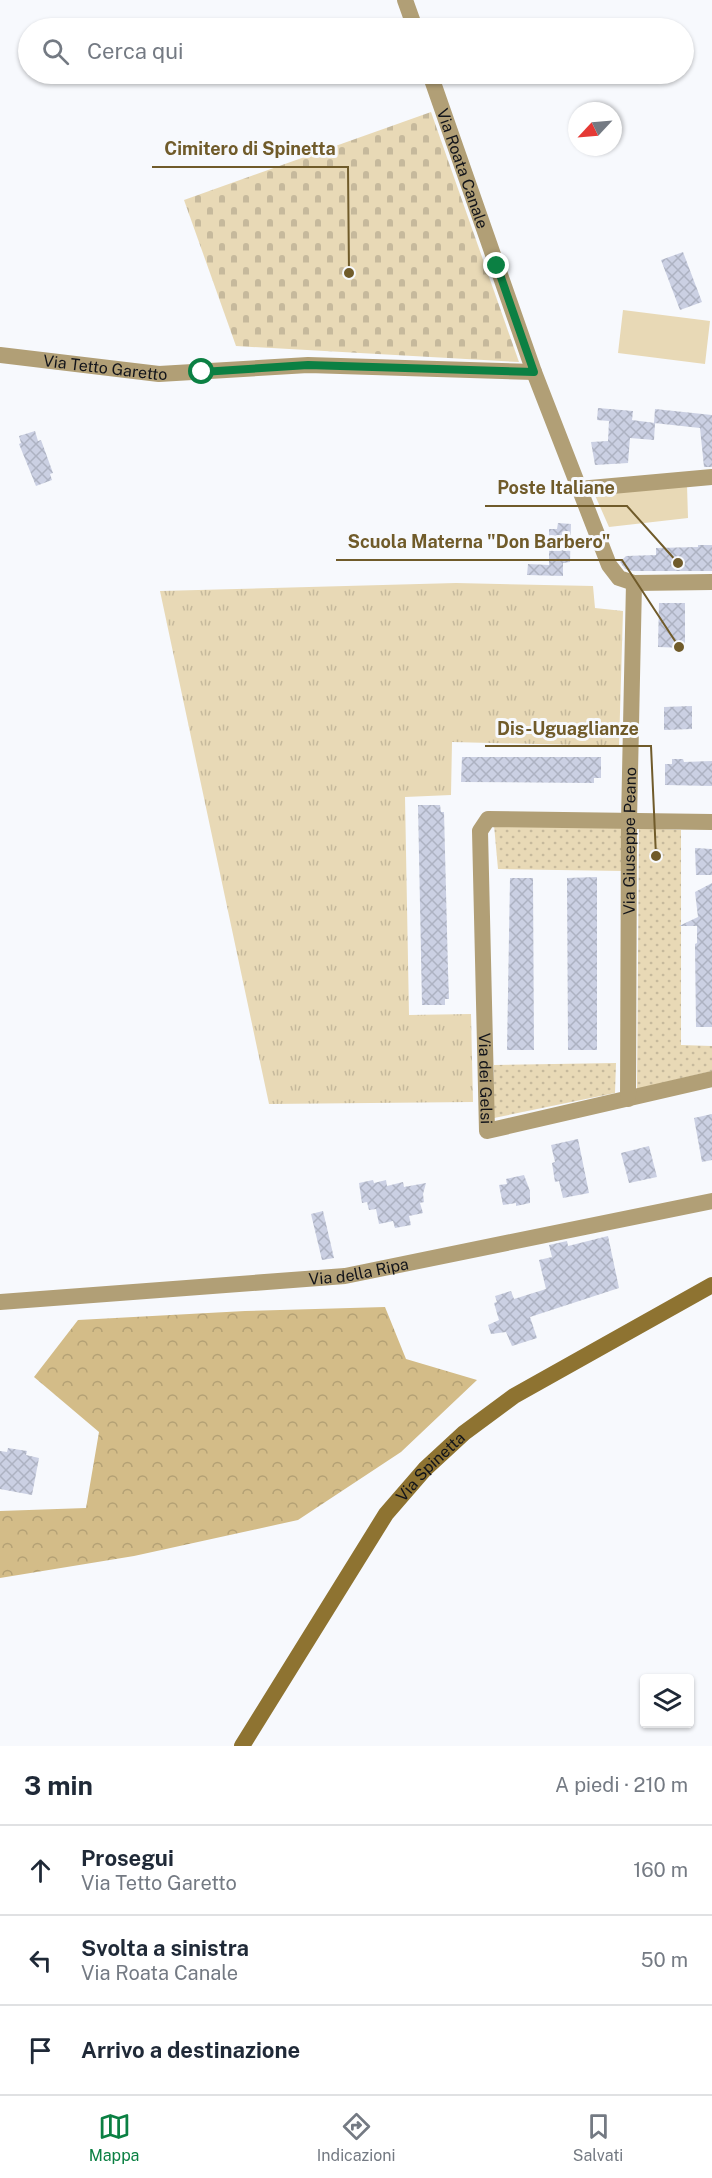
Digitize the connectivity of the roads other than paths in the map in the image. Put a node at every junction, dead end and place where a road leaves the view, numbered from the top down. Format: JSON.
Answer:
{"nodes":[{"id":1,"x":405,"y":0,"type":"edge"},
{"id":2,"x":411,"y":18,"type":"edge"},
{"id":3,"x":433,"y":84,"type":"edge"},
{"id":4,"x":0,"y":355,"type":"edge"},
{"id":5,"x":534,"y":372,"type":"junction"},
{"id":6,"x":712,"y":477,"type":"edge"},
{"id":7,"x":579,"y":489,"type":"junction"},
{"id":8,"x":712,"y":582,"type":"edge"},
{"id":9,"x":634,"y":583,"type":"junction"},
{"id":10,"x":629,"y":821,"type":"junction"},
{"id":11,"x":712,"y":822,"type":"edge"},
{"id":12,"x":712,"y":1079,"type":"edge"},
{"id":13,"x":628,"y":1099,"type":"junction"},
{"id":14,"x":712,"y":1201,"type":"edge"},
{"id":15,"x":712,"y":1285,"type":"edge"},
{"id":16,"x":0,"y":1302,"type":"edge"},
{"id":17,"x":242,"y":1746,"type":"edge"}],
"edges":[{"from":1,"to":2,"type":"street"},
{"from":3,"to":5,"type":"street","name":"Via Roata Canale"},
{"from":4,"to":5,"type":"street","name":"Via Tetto Garetto"},
{"from":5,"to":7,"type":"street","name":"Via Roata Canale"},
{"from":6,"to":7,"type":"street"},
{"from":7,"to":9,"type":"street","name":"Via Roata Canale"},
{"from":8,"to":9,"type":"street"},
{"from":9,"to":10,"type":"street","name":"Via Giuseppe Peano"},
{"from":10,"to":11,"type":"street"},
{"from":10,"to":13,"type":"street","name":"Via Giuseppe Peano"},
{"from":10,"to":13,"type":"street","name":"Via dei Gelsi"},
{"from":12,"to":13,"type":"street","name":"Via dei Gelsi"},
{"from":14,"to":16,"type":"street","name":"Via della Ripa"},
{"from":15,"to":17,"type":"main road","name":"Via Spinetta"}]}
